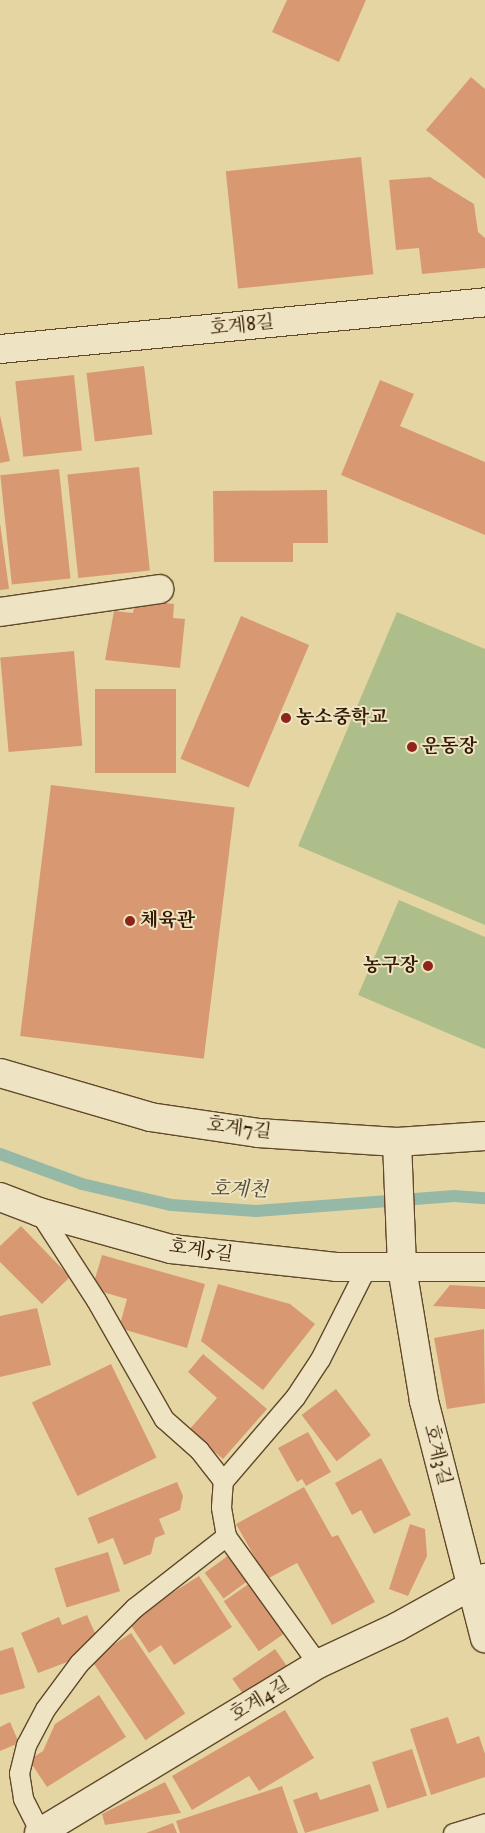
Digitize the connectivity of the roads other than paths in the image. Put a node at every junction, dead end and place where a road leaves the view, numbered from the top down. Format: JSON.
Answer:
{"nodes":[{"id":1,"x":485,"y":302,"type":"edge"},
{"id":2,"x":0,"y":349,"type":"edge"},
{"id":3,"x":160,"y":589,"type":"dead end"},
{"id":4,"x":0,"y":612,"type":"edge"},
{"id":5,"x":0,"y":1073,"type":"edge"},
{"id":6,"x":485,"y":1136,"type":"edge"},
{"id":7,"x":397,"y":1142,"type":"junction"},
{"id":8,"x":0,"y":1197,"type":"edge"},
{"id":9,"x":40,"y":1212,"type":"junction"},
{"id":10,"x":485,"y":1267,"type":"edge"},
{"id":11,"x":366,"y":1268,"type":"junction"},
{"id":12,"x":402,"y":1268,"type":"junction"},
{"id":13,"x":223,"y":1481,"type":"junction"},
{"id":14,"x":226,"y":1536,"type":"junction"},
{"id":15,"x":477,"y":1582,"type":"edge"},
{"id":16,"x":485,"y":1638,"type":"edge"},
{"id":17,"x":318,"y":1664,"type":"junction"},
{"id":18,"x":485,"y":1823,"type":"edge"},
{"id":19,"x":40,"y":1833,"type":"edge"},
{"id":20,"x":453,"y":1833,"type":"edge"}],
"edges":[{"from":1,"to":2,"type":"street","name":"호계8길"},
{"from":3,"to":4,"type":"street"},
{"from":5,"to":7,"type":"street","name":"호계7길"},
{"from":6,"to":7,"type":"street","name":"호계7길"},
{"from":7,"to":12,"type":"street","name":"호계3길"},
{"from":8,"to":9,"type":"street","name":"호계5길"},
{"from":9,"to":11,"type":"street","name":"호계5길"},
{"from":9,"to":13,"type":"lane"},
{"from":10,"to":12,"type":"street","name":"호계5길"},
{"from":11,"to":12,"type":"street","name":"호계5길"},
{"from":11,"to":13,"type":"lane"},
{"from":12,"to":15,"type":"street","name":"호계3길"},
{"from":13,"to":14,"type":"lane"},
{"from":14,"to":17,"type":"lane"},
{"from":14,"to":19,"type":"lane","name":"호계4길"},
{"from":15,"to":16,"type":"street","name":"호계3길"},
{"from":15,"to":17,"type":"street","name":"호계4길"},
{"from":17,"to":19,"type":"street","name":"호계4길"},
{"from":18,"to":20,"type":"lane"}]}
